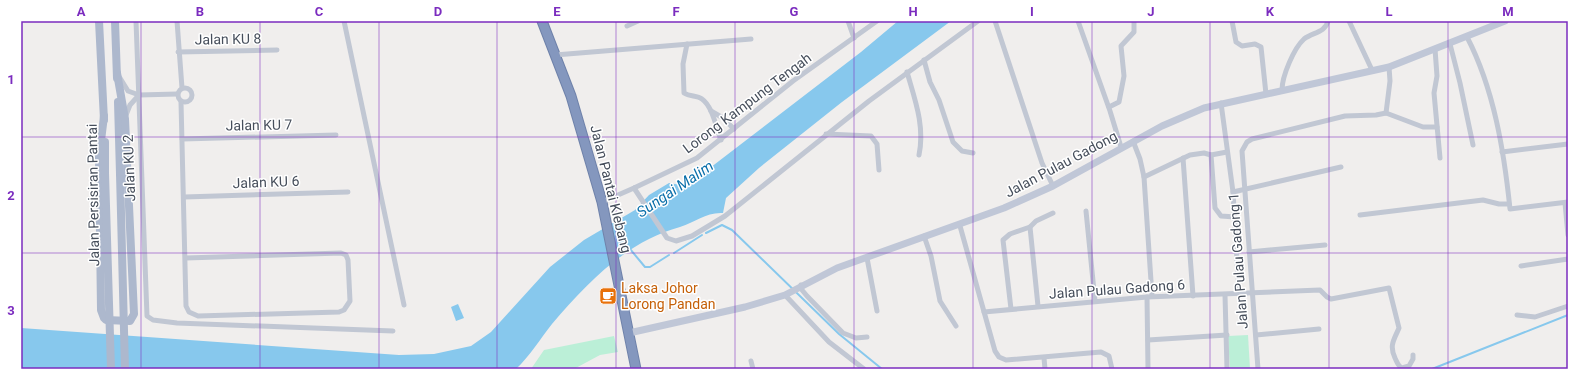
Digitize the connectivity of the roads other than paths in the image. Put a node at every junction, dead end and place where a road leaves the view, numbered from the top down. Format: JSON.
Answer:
{"nodes":[{"id":1,"x":99,"y":21,"type":"edge"},
{"id":2,"x":115,"y":21,"type":"edge"},
{"id":3,"x":136,"y":21,"type":"edge"},
{"id":4,"x":177,"y":21,"type":"edge"},
{"id":5,"x":344,"y":21,"type":"edge"},
{"id":6,"x":542,"y":21,"type":"edge"},
{"id":7,"x":638,"y":21,"type":"edge"},
{"id":8,"x":848,"y":21,"type":"edge"},
{"id":9,"x":877,"y":21,"type":"edge"},
{"id":10,"x":978,"y":21,"type":"edge"},
{"id":11,"x":995,"y":21,"type":"edge"},
{"id":12,"x":1078,"y":21,"type":"edge"},
{"id":13,"x":1134,"y":21,"type":"edge"},
{"id":14,"x":1232,"y":21,"type":"edge"},
{"id":15,"x":1328,"y":21,"type":"edge"},
{"id":16,"x":1349,"y":21,"type":"edge"},
{"id":17,"x":1502,"y":22,"type":"edge"},
{"id":18,"x":627,"y":26,"type":"dead end"},
{"id":19,"x":1467,"y":37,"type":"junction"},
{"id":20,"x":751,"y":38,"type":"dead end"},
{"id":21,"x":854,"y":38,"type":"junction"},
{"id":22,"x":687,"y":44,"type":"junction"},
{"id":23,"x":1450,"y":44,"type":"junction"},
{"id":24,"x":1435,"y":49,"type":"junction"},
{"id":25,"x":277,"y":50,"type":"dead end"},
{"id":26,"x":178,"y":52,"type":"junction"},
{"id":27,"x":556,"y":55,"type":"junction"},
{"id":28,"x":924,"y":60,"type":"junction"},
{"id":29,"x":1389,"y":66,"type":"junction"},
{"id":30,"x":1372,"y":70,"type":"junction"},
{"id":31,"x":907,"y":72,"type":"junction"},
{"id":32,"x":117,"y":74,"type":"junction"},
{"id":33,"x":182,"y":88,"type":"junction"},
{"id":34,"x":1282,"y":90,"type":"junction"},
{"id":35,"x":177,"y":94,"type":"junction"},
{"id":36,"x":1266,"y":94,"type":"junction"},
{"id":37,"x":139,"y":95,"type":"junction"},
{"id":38,"x":181,"y":102,"type":"junction"},
{"id":39,"x":1222,"y":103,"type":"junction"},
{"id":40,"x":1109,"y":107,"type":"junction"},
{"id":41,"x":711,"y":111,"type":"junction"},
{"id":42,"x":1386,"y":113,"type":"junction"},
{"id":43,"x":104,"y":116,"type":"junction"},
{"id":44,"x":125,"y":119,"type":"junction"},
{"id":45,"x":1436,"y":127,"type":"junction"},
{"id":46,"x":734,"y":128,"type":"junction"},
{"id":47,"x":826,"y":134,"type":"junction"},
{"id":48,"x":336,"y":135,"type":"dead end"},
{"id":49,"x":182,"y":139,"type":"junction"},
{"id":50,"x":721,"y":140,"type":"junction"},
{"id":51,"x":1133,"y":141,"type":"junction"},
{"id":52,"x":1568,"y":144,"type":"edge"},
{"id":53,"x":1473,"y":145,"type":"dead end"},
{"id":54,"x":1121,"y":147,"type":"junction"},
{"id":55,"x":1228,"y":152,"type":"junction"},
{"id":56,"x":1502,"y":152,"type":"junction"},
{"id":57,"x":973,"y":153,"type":"dead end"},
{"id":58,"x":920,"y":155,"type":"dead end"},
{"id":59,"x":1211,"y":155,"type":"junction"},
{"id":60,"x":1183,"y":158,"type":"junction"},
{"id":61,"x":1440,"y":158,"type":"dead end"},
{"id":62,"x":1340,"y":167,"type":"dead end"},
{"id":63,"x":879,"y":170,"type":"dead end"},
{"id":64,"x":1144,"y":177,"type":"junction"},
{"id":65,"x":1053,"y":186,"type":"junction"},
{"id":66,"x":634,"y":188,"type":"junction"},
{"id":67,"x":1245,"y":191,"type":"junction"},
{"id":68,"x":348,"y":192,"type":"dead end"},
{"id":69,"x":1233,"y":192,"type":"junction"},
{"id":70,"x":184,"y":197,"type":"junction"},
{"id":71,"x":602,"y":202,"type":"junction"},
{"id":72,"x":1567,"y":203,"type":"edge"},
{"id":73,"x":1509,"y":204,"type":"junction"},
{"id":74,"x":1086,"y":211,"type":"dead end"},
{"id":75,"x":1053,"y":213,"type":"dead end"},
{"id":76,"x":1360,"y":215,"type":"dead end"},
{"id":77,"x":1236,"y":217,"type":"junction"},
{"id":78,"x":960,"y":226,"type":"junction"},
{"id":79,"x":1030,"y":227,"type":"junction"},
{"id":80,"x":1568,"y":235,"type":"edge"},
{"id":81,"x":924,"y":236,"type":"junction"},
{"id":82,"x":1325,"y":246,"type":"dead end"},
{"id":83,"x":1249,"y":252,"type":"junction"},
{"id":84,"x":186,"y":258,"type":"junction"},
{"id":85,"x":867,"y":258,"type":"junction"},
{"id":86,"x":1568,"y":259,"type":"edge"},
{"id":87,"x":1521,"y":266,"type":"dead end"},
{"id":88,"x":799,"y":287,"type":"junction"},
{"id":89,"x":787,"y":294,"type":"junction"},
{"id":90,"x":1239,"y":294,"type":"junction"},
{"id":91,"x":1252,"y":294,"type":"junction"},
{"id":92,"x":1225,"y":295,"type":"junction"},
{"id":93,"x":1193,"y":296,"type":"junction"},
{"id":94,"x":1150,"y":297,"type":"junction"},
{"id":95,"x":1095,"y":301,"type":"junction"},
{"id":96,"x":404,"y":305,"type":"dead end"},
{"id":97,"x":1038,"y":306,"type":"junction"},
{"id":98,"x":1568,"y":306,"type":"edge"},
{"id":99,"x":1011,"y":309,"type":"junction"},
{"id":100,"x":877,"y":311,"type":"dead end"},
{"id":101,"x":984,"y":312,"type":"junction"},
{"id":102,"x":1517,"y":315,"type":"dead end"},
{"id":103,"x":956,"y":326,"type":"dead end"},
{"id":104,"x":1319,"y":329,"type":"dead end"},
{"id":105,"x":393,"y":331,"type":"dead end"},
{"id":106,"x":629,"y":333,"type":"junction"},
{"id":107,"x":1227,"y":335,"type":"junction"},
{"id":108,"x":1256,"y":335,"type":"junction"},
{"id":109,"x":867,"y":337,"type":"dead end"},
{"id":110,"x":1148,"y":340,"type":"junction"},
{"id":111,"x":1413,"y":355,"type":"dead end"},
{"id":112,"x":1044,"y":358,"type":"junction"},
{"id":113,"x":751,"y":361,"type":"dead end"},
{"id":114,"x":111,"y":369,"type":"edge"},
{"id":115,"x":125,"y":369,"type":"edge"},
{"id":116,"x":636,"y":369,"type":"edge"},
{"id":117,"x":753,"y":369,"type":"edge"},
{"id":118,"x":864,"y":369,"type":"edge"},
{"id":119,"x":1045,"y":369,"type":"edge"},
{"id":120,"x":1112,"y":369,"type":"edge"},
{"id":121,"x":1148,"y":369,"type":"edge"},
{"id":122,"x":1227,"y":369,"type":"edge"},
{"id":123,"x":1258,"y":369,"type":"edge"}],
"edges":[{"from":1,"to":43,"type":"main road","name":"Jalan Persisiran Pantai"},
{"from":2,"to":32,"type":"main road","name":"Jalan Persisiran Pantai"},
{"from":3,"to":37,"type":"street","name":"Jalan KU 2"},
{"from":4,"to":26,"type":"street"},
{"from":5,"to":96,"type":"street"},
{"from":6,"to":27,"type":"highway","name":"Jalan Pantai Klebang"},
{"from":7,"to":18,"type":"street"},
{"from":8,"to":21,"type":"street"},
{"from":9,"to":21,"type":"street","name":"Lorong Kampung Tengah"},
{"from":10,"to":28,"type":"street"},
{"from":11,"to":65,"type":"street"},
{"from":12,"to":40,"type":"street"},
{"from":13,"to":40,"type":"street"},
{"from":14,"to":36,"type":"street"},
{"from":15,"to":34,"type":"street"},
{"from":16,"to":30,"type":"street"},
{"from":17,"to":19,"type":"main road","name":"Jalan Pulau Gadong"},
{"from":19,"to":23,"type":"main road","name":"Jalan Pulau Gadong"},
{"from":19,"to":56,"type":"street"},
{"from":20,"to":22,"type":"street"},
{"from":21,"to":46,"type":"street","name":"Lorong Kampung Tengah"},
{"from":22,"to":27,"type":"street"},
{"from":22,"to":41,"type":"street"},
{"from":23,"to":24,"type":"main road","name":"Jalan Pulau Gadong"},
{"from":23,"to":53,"type":"street"},
{"from":24,"to":29,"type":"main road","name":"Jalan Pulau Gadong"},
{"from":24,"to":45,"type":"street"},
{"from":25,"to":26,"type":"street","name":"Jalan KU 8"},
{"from":26,"to":33,"type":"street"},
{"from":27,"to":71,"type":"highway","name":"Jalan Pantai Klebang"},
{"from":28,"to":31,"type":"street"},
{"from":28,"to":57,"type":"street"},
{"from":29,"to":30,"type":"main road","name":"Jalan Pulau Gadong"},
{"from":29,"to":42,"type":"street"},
{"from":30,"to":34,"type":"main road","name":"Jalan Pulau Gadong"},
{"from":31,"to":47,"type":"street"},
{"from":31,"to":58,"type":"street"},
{"from":32,"to":37,"type":"street"},
{"from":32,"to":44,"type":"main road"},
{"from":32,"to":115,"type":"main road","name":"Jalan Persisiran Pantai","bridge":true},
{"from":33,"to":35,"type":"street"},
{"from":33,"to":38,"type":"street"},
{"from":34,"to":36,"type":"main road","name":"Jalan Pulau Gadong"},
{"from":35,"to":37,"type":"street"},
{"from":35,"to":38,"type":"street"},
{"from":36,"to":39,"type":"main road","name":"Jalan Pulau Gadong"},
{"from":37,"to":44,"type":"street"},
{"from":37,"to":105,"type":"street","name":"Jalan KU 2"},
{"from":38,"to":49,"type":"street"},
{"from":39,"to":51,"type":"main road","name":"Jalan Pulau Gadong"},
{"from":39,"to":55,"type":"street"},
{"from":40,"to":54,"type":"street"},
{"from":41,"to":46,"type":"street"},
{"from":41,"to":50,"type":"street"},
{"from":42,"to":45,"type":"street"},
{"from":42,"to":67,"type":"street","name":"Jalan Pulau Gadong 1"},
{"from":43,"to":44,"type":"main road"},
{"from":43,"to":114,"type":"main road","name":"Jalan Persisiran Pantai","bridge":true},
{"from":45,"to":61,"type":"street"},
{"from":46,"to":50,"type":"street","name":"Lorong Kampung Tengah"},
{"from":47,"to":63,"type":"street"},
{"from":47,"to":66,"type":"street"},
{"from":48,"to":49,"type":"street","name":"Jalan KU 7"},
{"from":49,"to":70,"type":"street"},
{"from":50,"to":66,"type":"street","name":"Lorong Kampung Tengah"},
{"from":51,"to":54,"type":"main road","name":"Jalan Pulau Gadong"},
{"from":51,"to":64,"type":"street"},
{"from":52,"to":56,"type":"street"},
{"from":54,"to":65,"type":"main road","name":"Jalan Pulau Gadong"},
{"from":55,"to":59,"type":"street"},
{"from":55,"to":69,"type":"street"},
{"from":56,"to":73,"type":"street"},
{"from":59,"to":60,"type":"street"},
{"from":59,"to":77,"type":"street","name":"Jalan Pulau Gadong 1"},
{"from":60,"to":64,"type":"street"},
{"from":60,"to":93,"type":"street"},
{"from":62,"to":67,"type":"street"},
{"from":64,"to":94,"type":"street"},
{"from":65,"to":78,"type":"main road","name":"Jalan Pulau Gadong"},
{"from":66,"to":71,"type":"street","name":"Lorong Kampung Tengah"},
{"from":67,"to":69,"type":"street"},
{"from":67,"to":83,"type":"street","name":"Jalan Pulau Gadong 1"},
{"from":68,"to":70,"type":"street","name":"Jalan KU 6"},
{"from":69,"to":77,"type":"street"},
{"from":70,"to":84,"type":"street"},
{"from":71,"to":106,"type":"highway","name":"Jalan Pantai Klebang"},
{"from":72,"to":73,"type":"street"},
{"from":72,"to":80,"type":"street"},
{"from":73,"to":76,"type":"street"},
{"from":74,"to":95,"type":"street"},
{"from":75,"to":79,"type":"street"},
{"from":77,"to":90,"type":"street"},
{"from":78,"to":81,"type":"main road","name":"Jalan Pulau Gadong"},
{"from":78,"to":101,"type":"street"},
{"from":79,"to":97,"type":"street"},
{"from":79,"to":99,"type":"street"},
{"from":81,"to":85,"type":"main road","name":"Jalan Pulau Gadong"},
{"from":81,"to":103,"type":"street"},
{"from":82,"to":83,"type":"street"},
{"from":83,"to":91,"type":"street","name":"Jalan Pulau Gadong 1"},
{"from":84,"to":84,"type":"street"},
{"from":85,"to":88,"type":"main road","name":"Jalan Pulau Gadong"},
{"from":85,"to":100,"type":"street"},
{"from":86,"to":87,"type":"street"},
{"from":88,"to":89,"type":"main road","name":"Jalan Pulau Gadong"},
{"from":88,"to":109,"type":"street"},
{"from":89,"to":106,"type":"main road","name":"Jalan Pulau Gadong"},
{"from":89,"to":118,"type":"street"},
{"from":90,"to":91,"type":"street","name":"Jalan Pulau Gadong 6"},
{"from":90,"to":92,"type":"street","name":"Jalan Pulau Gadong 6"},
{"from":91,"to":108,"type":"street","name":"Jalan Pulau Gadong 1"},
{"from":91,"to":111,"type":"street","name":"Jalan Pulau Gadong 6"},
{"from":92,"to":93,"type":"street","name":"Jalan Pulau Gadong 6"},
{"from":92,"to":107,"type":"street"},
{"from":93,"to":94,"type":"street","name":"Jalan Pulau Gadong 6"},
{"from":94,"to":95,"type":"street","name":"Jalan Pulau Gadong 6"},
{"from":94,"to":110,"type":"street"},
{"from":95,"to":97,"type":"street","name":"Jalan Pulau Gadong 6"},
{"from":97,"to":99,"type":"street","name":"Jalan Pulau Gadong 6"},
{"from":98,"to":102,"type":"street"},
{"from":99,"to":101,"type":"street","name":"Jalan Pulau Gadong 6"},
{"from":101,"to":112,"type":"street"},
{"from":104,"to":108,"type":"street"},
{"from":106,"to":116,"type":"highway","name":"Jalan Pantai Klebang"},
{"from":107,"to":110,"type":"street"},
{"from":107,"to":122,"type":"street"},
{"from":108,"to":123,"type":"street","name":"Jalan Pulau Gadong 1"},
{"from":110,"to":121,"type":"street"},
{"from":112,"to":119,"type":"street"},
{"from":112,"to":120,"type":"street"},
{"from":113,"to":117,"type":"street"}]}
